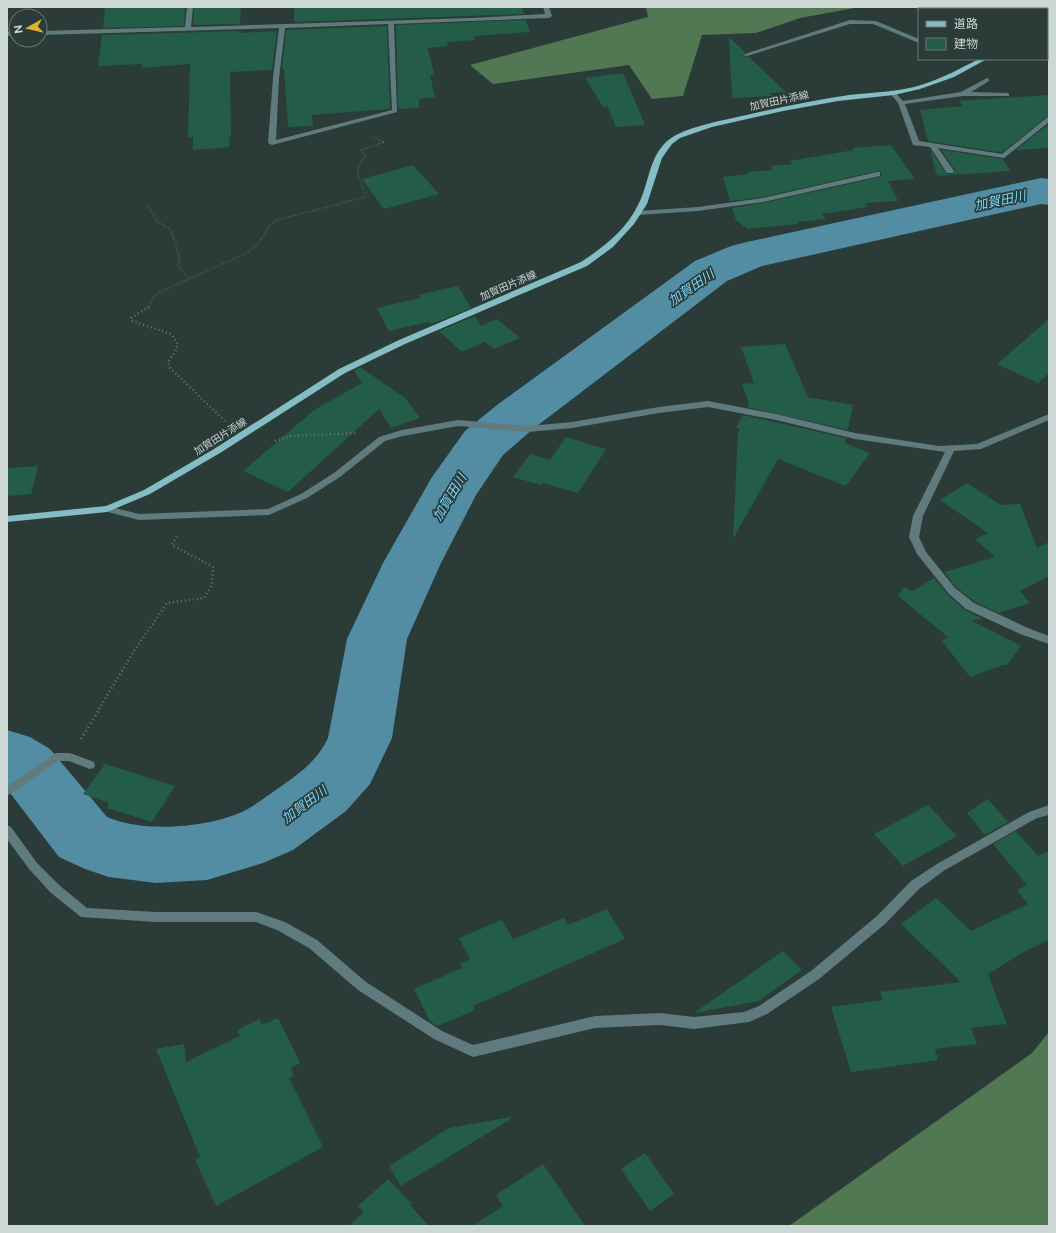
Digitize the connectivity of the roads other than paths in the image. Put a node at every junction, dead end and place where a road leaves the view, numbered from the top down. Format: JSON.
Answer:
{"nodes":[{"id":1,"x":190,"y":7,"type":"edge"},
{"id":2,"x":546,"y":7,"type":"edge"},
{"id":3,"x":391,"y":22,"type":"junction"},
{"id":4,"x":282,"y":26,"type":"junction"},
{"id":5,"x":188,"y":29,"type":"junction"},
{"id":6,"x":48,"y":33,"type":"edge"},
{"id":7,"x":918,"y":41,"type":"edge"},
{"id":8,"x":745,"y":55,"type":"dead end"},
{"id":9,"x":982,"y":60,"type":"edge"},
{"id":10,"x":987,"y":80,"type":"dead end"},
{"id":11,"x":892,"y":92,"type":"junction"},
{"id":12,"x":963,"y":94,"type":"junction"},
{"id":13,"x":1007,"y":95,"type":"dead end"},
{"id":14,"x":901,"y":103,"type":"junction"},
{"id":15,"x":1049,"y":118,"type":"edge"},
{"id":16,"x":933,"y":146,"type":"junction"},
{"id":17,"x":950,"y":171,"type":"dead end"},
{"id":18,"x":876,"y":174,"type":"dead end"},
{"id":19,"x":638,"y":213,"type":"junction"},
{"id":20,"x":1049,"y":417,"type":"edge"},
{"id":21,"x":951,"y":449,"type":"junction"},
{"id":22,"x":106,"y":509,"type":"junction"},
{"id":23,"x":7,"y":520,"type":"edge"},
{"id":24,"x":1049,"y":640,"type":"edge"},
{"id":25,"x":90,"y":765,"type":"dead end"},
{"id":26,"x":7,"y":792,"type":"edge"},
{"id":27,"x":1049,"y":810,"type":"edge"},
{"id":28,"x":7,"y":830,"type":"edge"}],
"edges":[{"from":1,"to":5,"type":"street"},
{"from":2,"to":3,"type":"street"},
{"from":3,"to":4,"type":"street"},
{"from":3,"to":4,"type":"street"},
{"from":4,"to":5,"type":"street"},
{"from":5,"to":6,"type":"street"},
{"from":7,"to":8,"type":"street"},
{"from":9,"to":11,"type":"main road","name":"加賀田片添線"},
{"from":10,"to":12,"type":"street"},
{"from":11,"to":14,"type":"street"},
{"from":11,"to":19,"type":"main road","name":"加賀田片添線"},
{"from":12,"to":13,"type":"street"},
{"from":12,"to":14,"type":"street"},
{"from":14,"to":16,"type":"street"},
{"from":15,"to":16,"type":"street"},
{"from":16,"to":17,"type":"street"},
{"from":18,"to":19,"type":"street"},
{"from":19,"to":22,"type":"main road","name":"加賀田片添線"},
{"from":20,"to":21,"type":"street"},
{"from":21,"to":22,"type":"street"},
{"from":21,"to":24,"type":"street"},
{"from":22,"to":23,"type":"main road","name":"加賀田片添線"},
{"from":25,"to":26,"type":"street"},
{"from":27,"to":28,"type":"street"}]}
